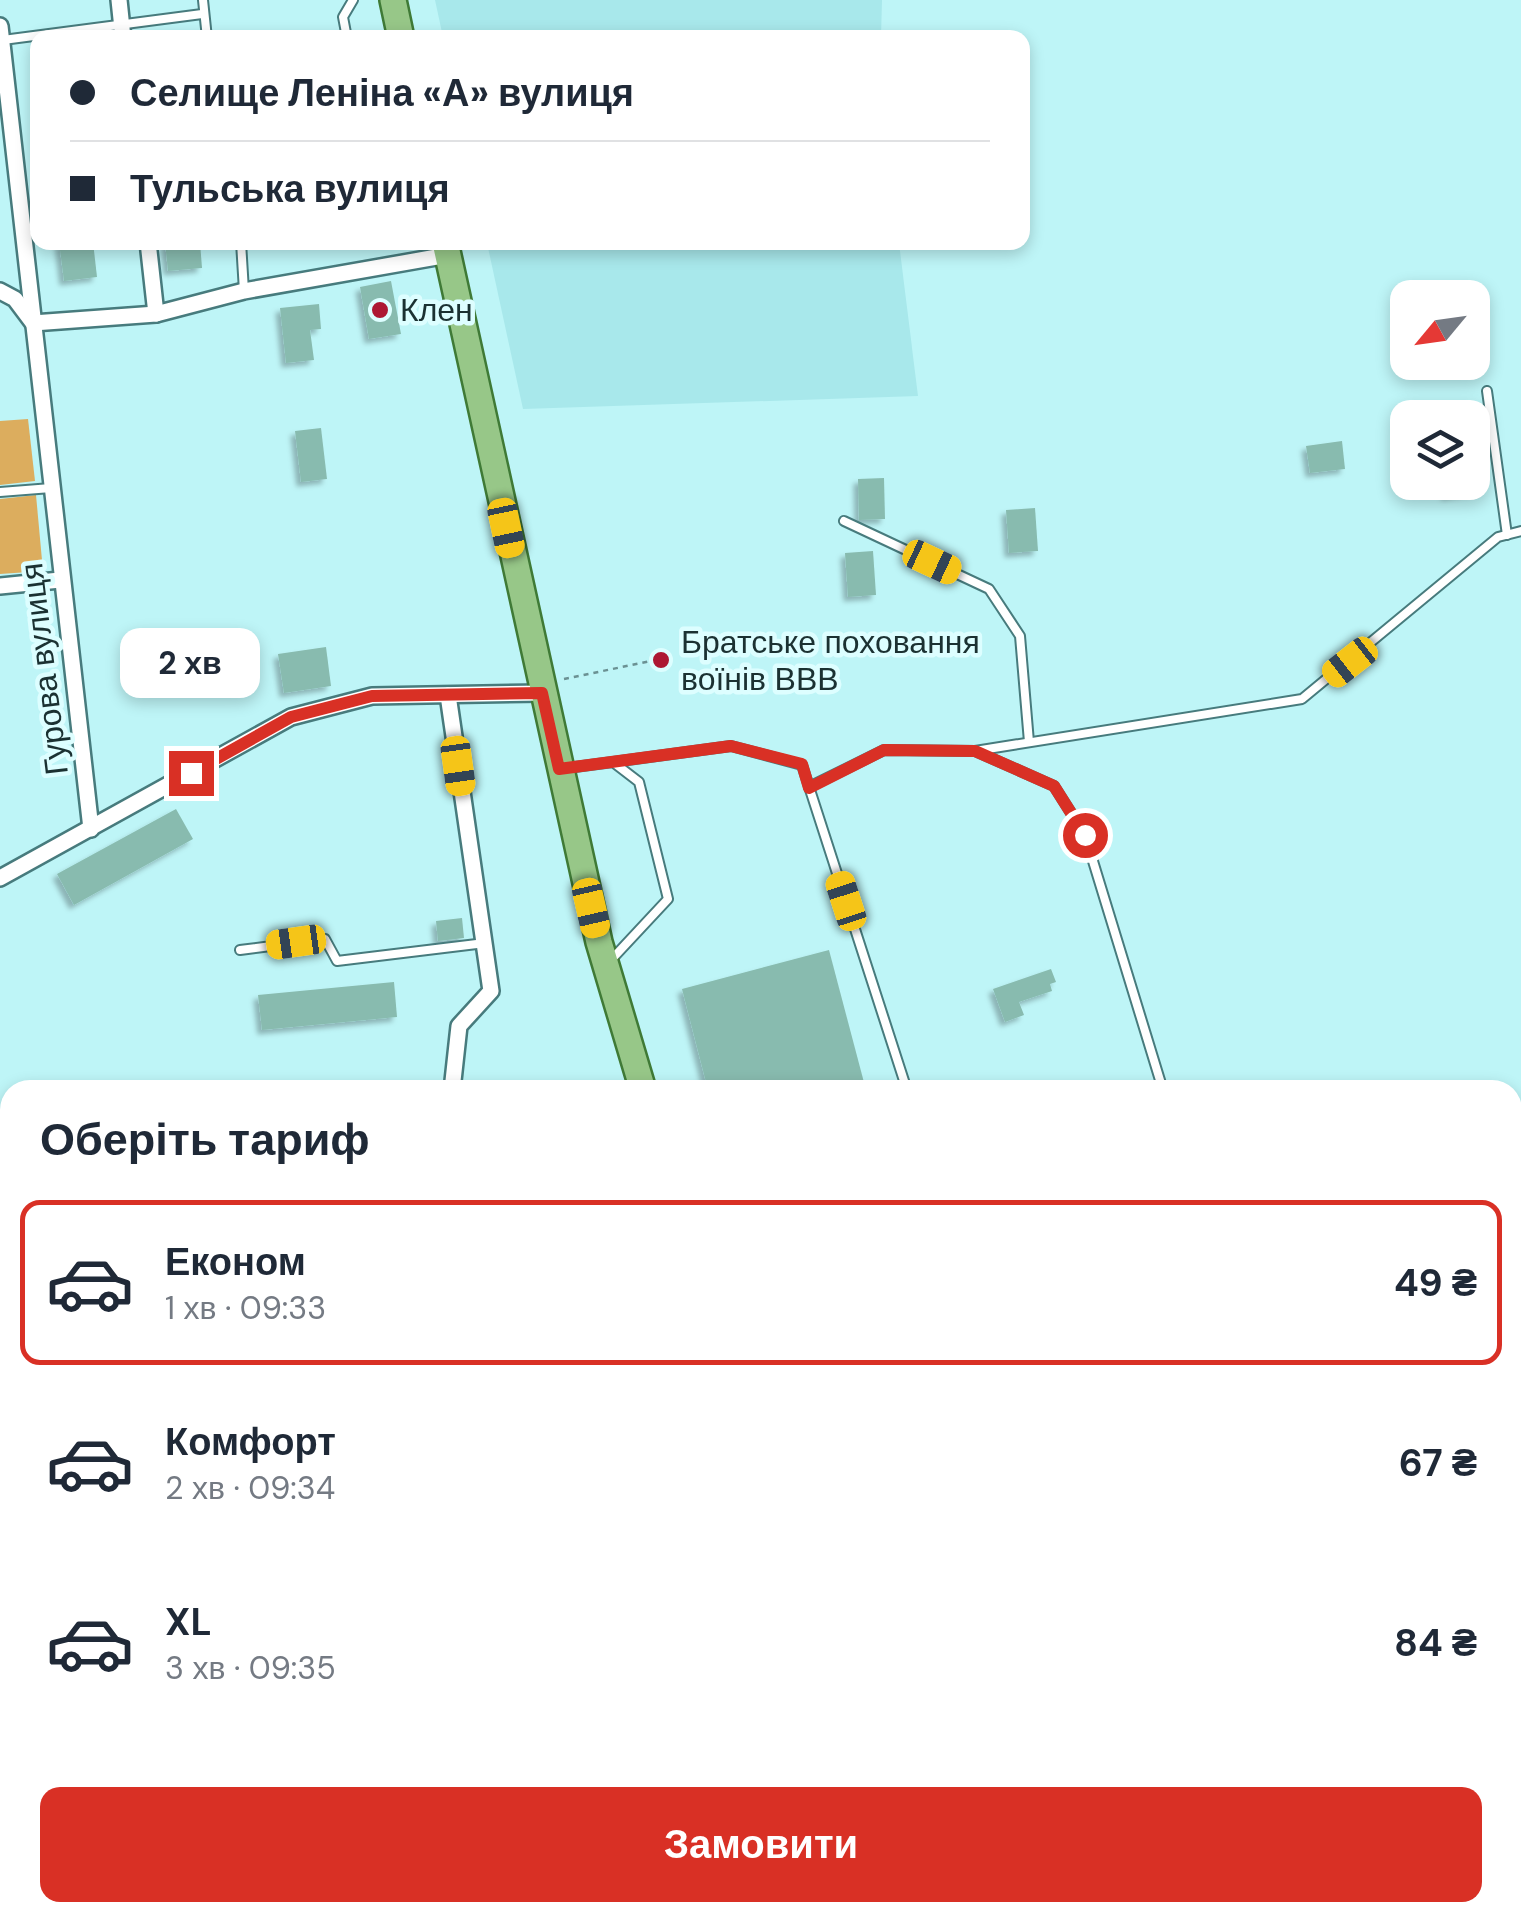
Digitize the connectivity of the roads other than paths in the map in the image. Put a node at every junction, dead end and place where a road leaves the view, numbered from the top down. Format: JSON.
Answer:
{"nodes":[{"id":1,"x":119,"y":0,"type":"edge"},
{"id":2,"x":203,"y":0,"type":"edge"},
{"id":3,"x":354,"y":0,"type":"edge"},
{"id":4,"x":393,"y":0,"type":"edge"},
{"id":5,"x":202,"y":14,"type":"junction"},
{"id":6,"x":122,"y":30,"type":"edge"},
{"id":7,"x":131,"y":30,"type":"edge"},
{"id":8,"x":206,"y":30,"type":"edge"},
{"id":9,"x":345,"y":30,"type":"edge"},
{"id":10,"x":399,"y":30,"type":"edge"},
{"id":11,"x":30,"y":35,"type":"edge"},
{"id":12,"x":1,"y":36,"type":"edge"},
{"id":13,"x":149,"y":250,"type":"edge"},
{"id":14,"x":241,"y":250,"type":"edge"},
{"id":15,"x":441,"y":250,"type":"edge"},
{"id":16,"x":446,"y":250,"type":"edge"},
{"id":17,"x":0,"y":291,"type":"edge"},
{"id":18,"x":244,"y":291,"type":"junction"},
{"id":19,"x":156,"y":314,"type":"junction"},
{"id":20,"x":32,"y":323,"type":"junction"},
{"id":21,"x":1487,"y":390,"type":"dead end"},
{"id":22,"x":52,"y":488,"type":"junction"},
{"id":23,"x":0,"y":492,"type":"edge"},
{"id":24,"x":844,"y":521,"type":"dead end"},
{"id":25,"x":1521,"y":531,"type":"edge"},
{"id":26,"x":1503,"y":536,"type":"junction"},
{"id":27,"x":60,"y":580,"type":"junction"},
{"id":28,"x":0,"y":586,"type":"edge"},
{"id":29,"x":541,"y":689,"type":"junction"},
{"id":30,"x":448,"y":694,"type":"junction"},
{"id":31,"x":1029,"y":742,"type":"junction"},
{"id":32,"x":975,"y":751,"type":"junction"},
{"id":33,"x":613,"y":762,"type":"junction"},
{"id":34,"x":559,"y":769,"type":"junction"},
{"id":35,"x":809,"y":788,"type":"junction"},
{"id":36,"x":92,"y":829,"type":"junction"},
{"id":37,"x":0,"y":878,"type":"edge"},
{"id":38,"x":485,"y":943,"type":"junction"},
{"id":39,"x":240,"y":950,"type":"dead end"},
{"id":40,"x":606,"y":966,"type":"junction"},
{"id":41,"x":453,"y":1080,"type":"edge"},
{"id":42,"x":641,"y":1080,"type":"edge"},
{"id":43,"x":904,"y":1080,"type":"edge"},
{"id":44,"x":1160,"y":1080,"type":"edge"}],
"edges":[{"from":1,"to":6,"type":"street"},
{"from":2,"to":5,"type":"lane"},
{"from":3,"to":9,"type":"lane"},
{"from":4,"to":10,"type":"main road"},
{"from":5,"to":7,"type":"lane"},
{"from":5,"to":8,"type":"lane"},
{"from":11,"to":12,"type":"lane"},
{"from":12,"to":20,"type":"street","name":"Гурова вулиця"},
{"from":13,"to":19,"type":"street"},
{"from":14,"to":18,"type":"lane"},
{"from":15,"to":18,"type":"street"},
{"from":16,"to":29,"type":"main road"},
{"from":17,"to":20,"type":"street"},
{"from":18,"to":19,"type":"street"},
{"from":19,"to":20,"type":"street"},
{"from":20,"to":22,"type":"street","name":"Гурова вулиця"},
{"from":21,"to":26,"type":"lane"},
{"from":22,"to":23,"type":"lane"},
{"from":22,"to":27,"type":"street","name":"Гурова вулиця"},
{"from":24,"to":31,"type":"lane"},
{"from":25,"to":26,"type":"lane"},
{"from":26,"to":31,"type":"lane"},
{"from":27,"to":28,"type":"street"},
{"from":27,"to":36,"type":"street","name":"Гурова вулиця"},
{"from":29,"to":30,"type":"street"},
{"from":29,"to":34,"type":"main road"},
{"from":30,"to":36,"type":"street"},
{"from":30,"to":38,"type":"street"},
{"from":31,"to":32,"type":"lane"},
{"from":32,"to":35,"type":"lane"},
{"from":32,"to":44,"type":"lane"},
{"from":33,"to":34,"type":"lane"},
{"from":33,"to":35,"type":"lane"},
{"from":33,"to":40,"type":"lane"},
{"from":34,"to":40,"type":"main road"},
{"from":35,"to":43,"type":"lane"},
{"from":36,"to":37,"type":"street"},
{"from":38,"to":39,"type":"lane"},
{"from":38,"to":41,"type":"street"},
{"from":40,"to":42,"type":"main road"}]}
